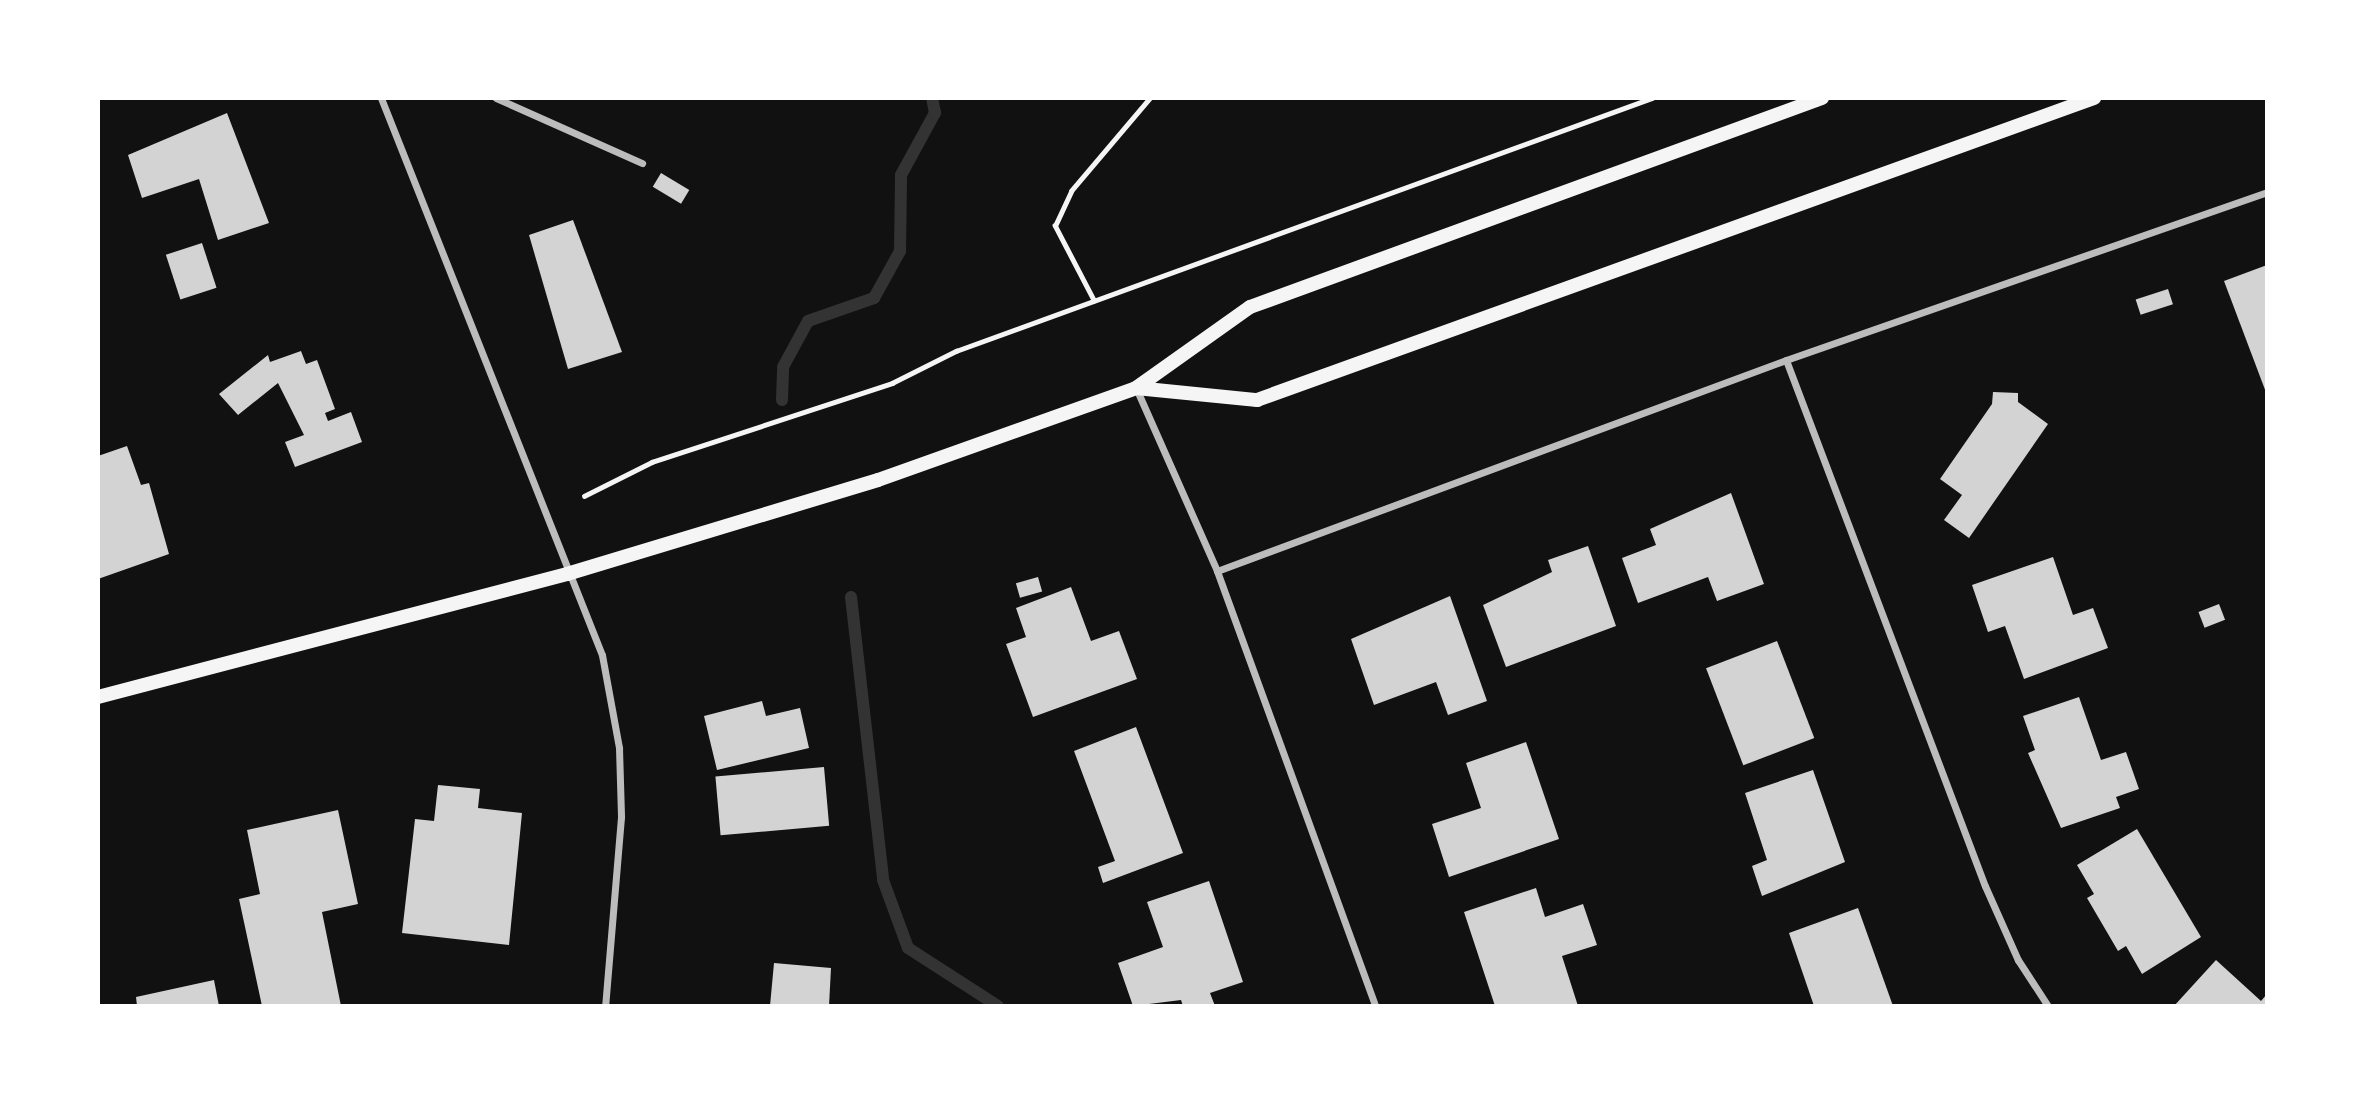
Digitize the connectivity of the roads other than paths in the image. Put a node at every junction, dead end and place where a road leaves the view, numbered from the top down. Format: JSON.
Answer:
{"nodes":[{"id":1,"x":381,"y":98,"type":"edge"},
{"id":2,"x":496,"y":98,"type":"edge"},
{"id":3,"x":1822,"y":98,"type":"edge"},
{"id":4,"x":2094,"y":98,"type":"edge"},
{"id":5,"x":642,"y":163,"type":"dead end"},
{"id":6,"x":2267,"y":191,"type":"edge"},
{"id":7,"x":1786,"y":360,"type":"junction"},
{"id":8,"x":1136,"y":388,"type":"junction"},
{"id":9,"x":1217,"y":571,"type":"junction"},
{"id":10,"x":566,"y":574,"type":"junction"},
{"id":11,"x":98,"y":697,"type":"edge"},
{"id":12,"x":605,"y":1006,"type":"edge"},
{"id":13,"x":1375,"y":1006,"type":"edge"},
{"id":14,"x":2048,"y":1006,"type":"edge"}],
"edges":[{"from":1,"to":10,"type":"street"},
{"from":2,"to":5,"type":"street"},
{"from":3,"to":8,"type":"main road"},
{"from":4,"to":8,"type":"main road"},
{"from":6,"to":7,"type":"street"},
{"from":7,"to":9,"type":"street"},
{"from":7,"to":14,"type":"street"},
{"from":8,"to":9,"type":"street"},
{"from":8,"to":10,"type":"main road"},
{"from":9,"to":13,"type":"street"},
{"from":10,"to":11,"type":"main road"},
{"from":10,"to":12,"type":"street"}]}
